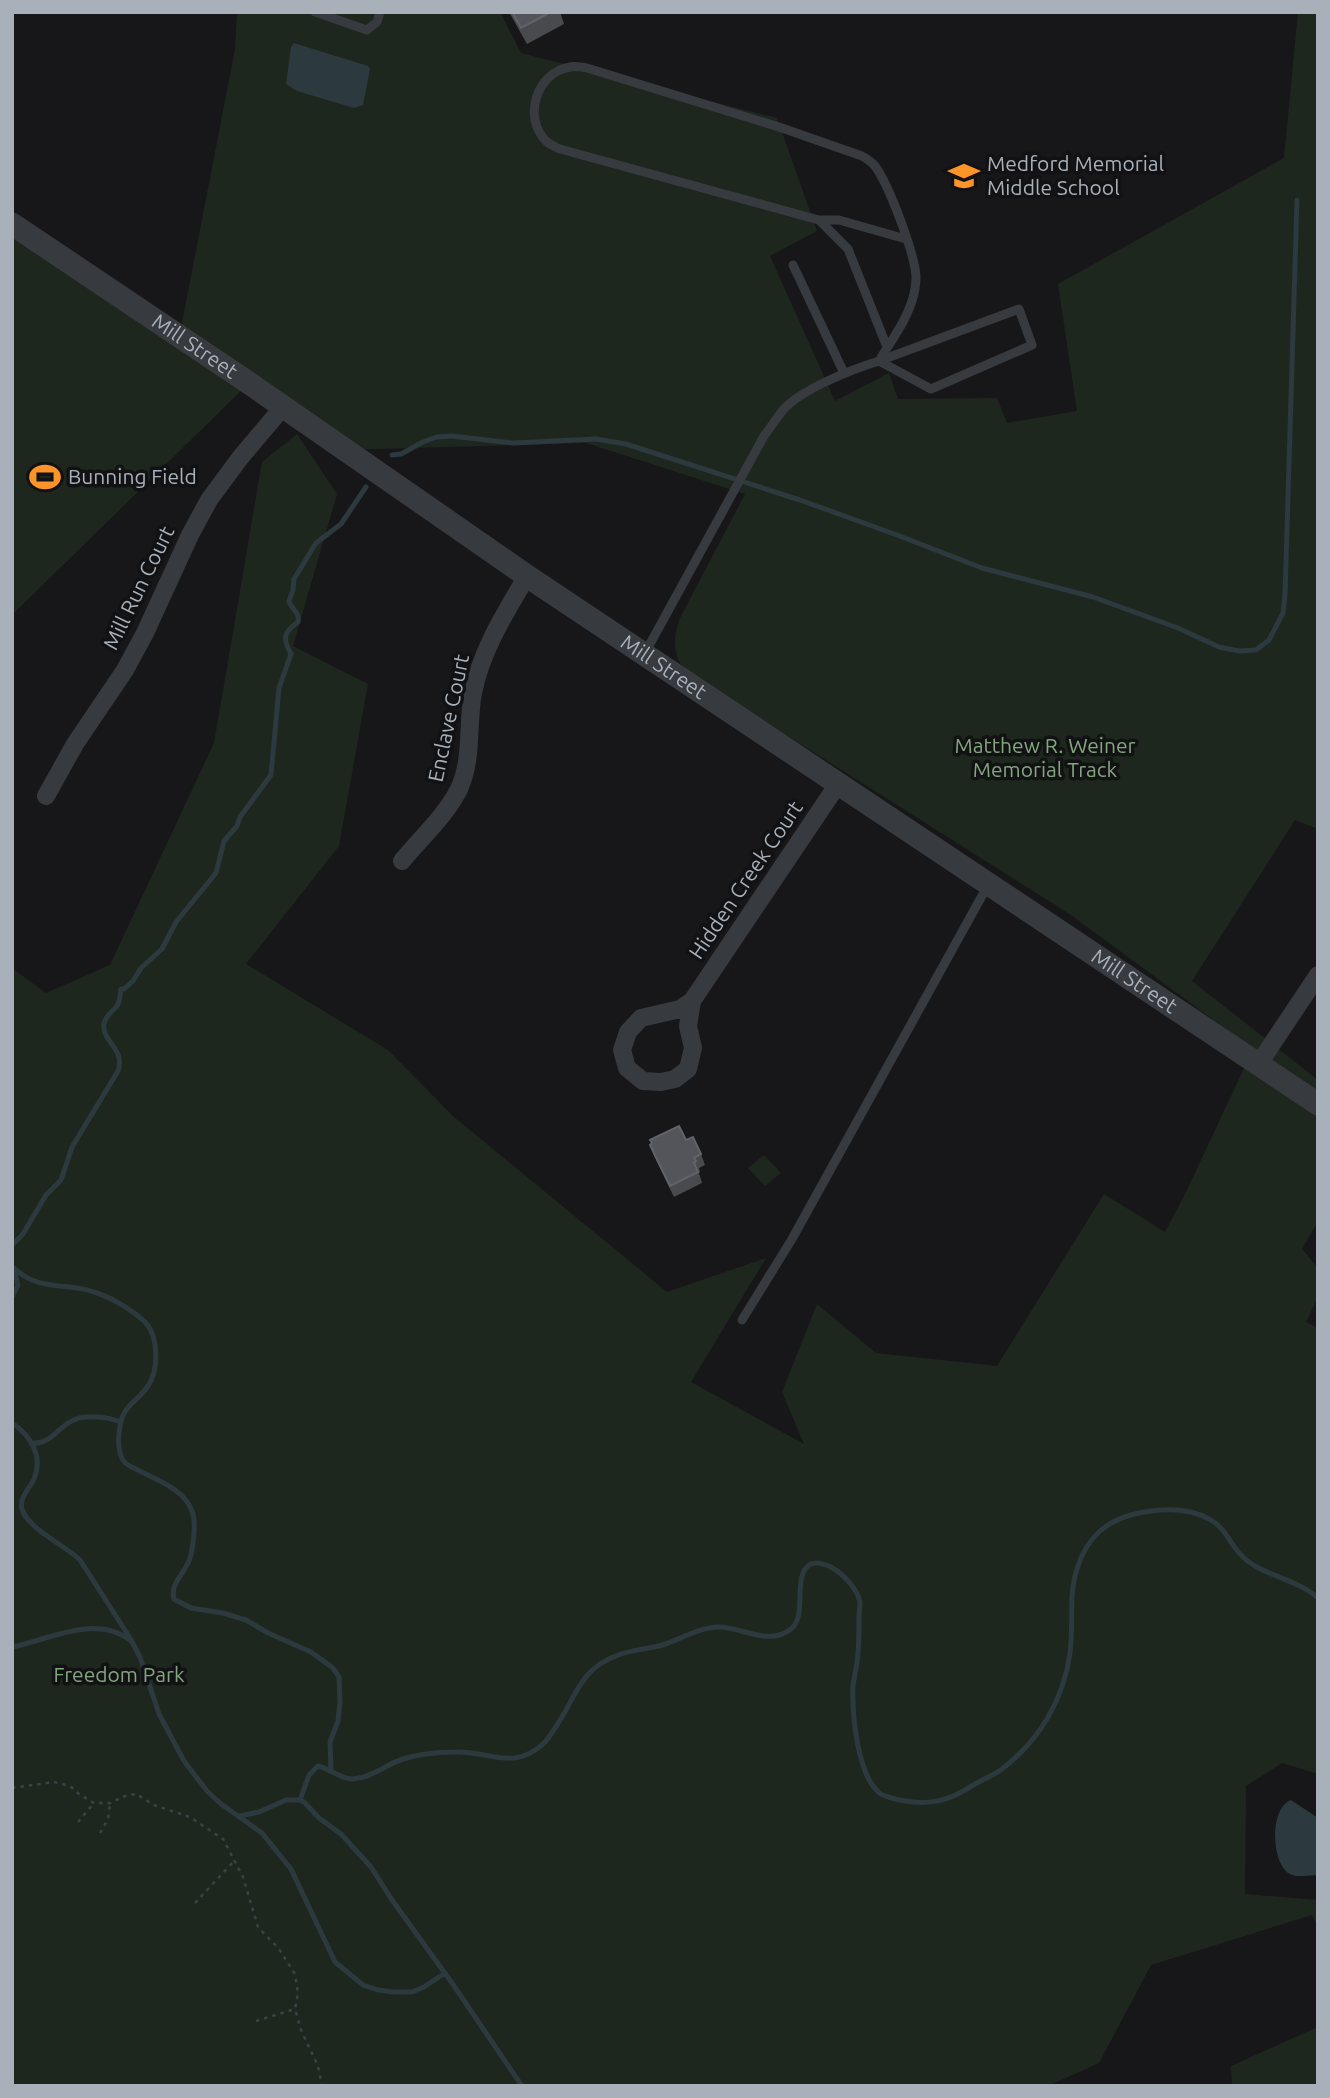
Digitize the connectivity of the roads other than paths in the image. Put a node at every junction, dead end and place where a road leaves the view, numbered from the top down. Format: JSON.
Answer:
{"nodes":[{"id":1,"x":315,"y":12,"type":"edge"},
{"id":2,"x":380,"y":12,"type":"edge"},
{"id":3,"x":819,"y":219,"type":"junction"},
{"id":4,"x":12,"y":224,"type":"edge"},
{"id":5,"x":906,"y":239,"type":"junction"},
{"id":6,"x":793,"y":265,"type":"dead end"},
{"id":7,"x":887,"y":347,"type":"junction"},
{"id":8,"x":879,"y":361,"type":"junction"},
{"id":9,"x":844,"y":373,"type":"junction"},
{"id":10,"x":283,"y":407,"type":"junction"},
{"id":11,"x":527,"y":576,"type":"junction"},
{"id":12,"x":645,"y":653,"type":"junction"},
{"id":13,"x":838,"y":784,"type":"junction"},
{"id":14,"x":46,"y":796,"type":"dead end"},
{"id":15,"x":402,"y":861,"type":"dead end"},
{"id":16,"x":989,"y":883,"type":"junction"},
{"id":17,"x":1318,"y":975,"type":"edge"},
{"id":18,"x":692,"y":1001,"type":"junction"},
{"id":19,"x":1258,"y":1065,"type":"junction"},
{"id":20,"x":1318,"y":1104,"type":"edge"},
{"id":21,"x":742,"y":1320,"type":"dead end"}],
"edges":[{"from":1,"to":2,"type":"lane"},
{"from":3,"to":5,"type":"lane"},
{"from":3,"to":5,"type":"lane"},
{"from":3,"to":7,"type":"lane"},
{"from":4,"to":10,"type":"street","name":"Mill Street"},
{"from":5,"to":7,"type":"lane"},
{"from":6,"to":9,"type":"lane"},
{"from":7,"to":8,"type":"lane"},
{"from":8,"to":8,"type":"lane"},
{"from":8,"to":9,"type":"lane"},
{"from":9,"to":12,"type":"lane"},
{"from":10,"to":11,"type":"street","name":"Mill Street"},
{"from":10,"to":14,"type":"street","name":"Mill Run Court"},
{"from":11,"to":12,"type":"street","name":"Mill Street"},
{"from":11,"to":15,"type":"street","name":"Enclave Court"},
{"from":12,"to":13,"type":"street","name":"Mill Street"},
{"from":13,"to":16,"type":"street","name":"Mill Street"},
{"from":13,"to":18,"type":"street","name":"Hidden Creek Court"},
{"from":16,"to":19,"type":"street","name":"Mill Street"},
{"from":16,"to":21,"type":"lane"},
{"from":17,"to":19,"type":"street"},
{"from":18,"to":18,"type":"street"},
{"from":19,"to":20,"type":"street","name":"Mill Street"}]}
